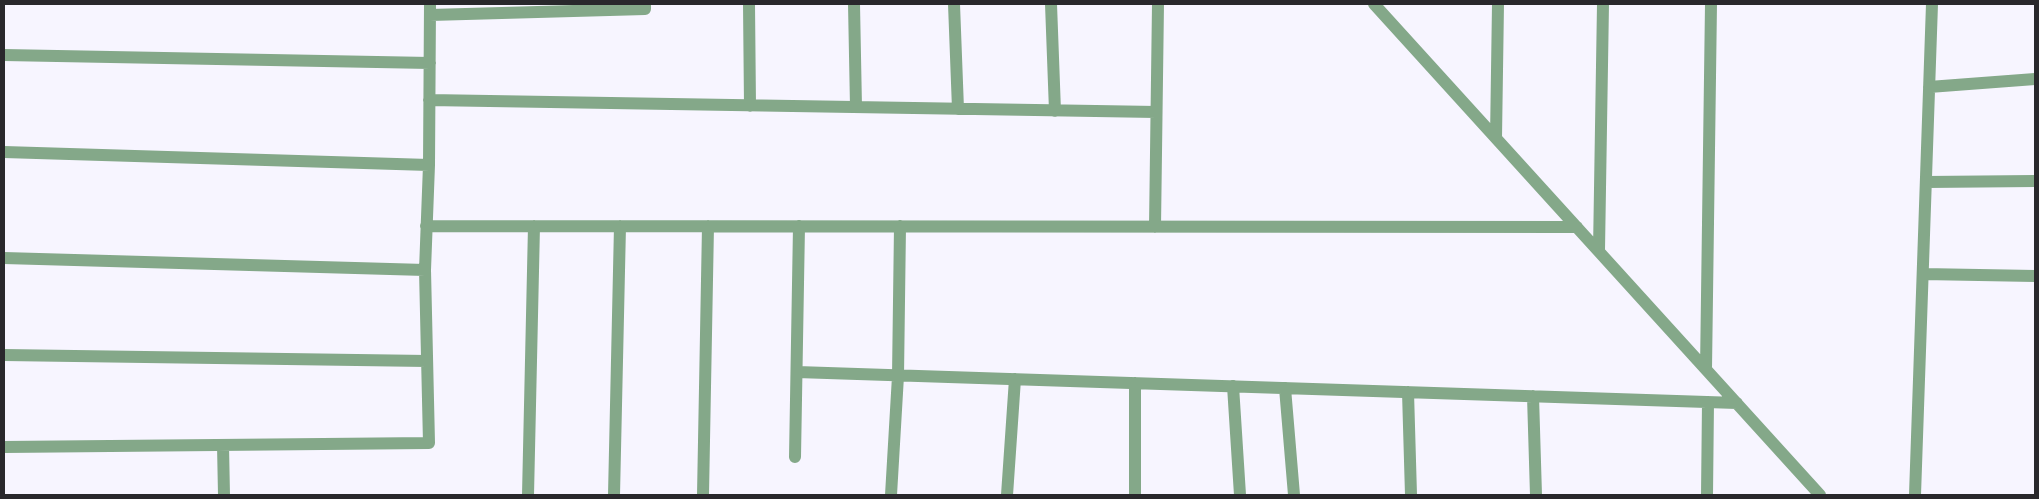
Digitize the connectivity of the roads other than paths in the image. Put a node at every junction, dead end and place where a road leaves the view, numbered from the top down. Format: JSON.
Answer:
{"nodes":[{"id":1,"x":645,"y":4,"type":"edge"},
{"id":2,"x":749,"y":4,"type":"edge"},
{"id":3,"x":854,"y":4,"type":"edge"},
{"id":4,"x":954,"y":4,"type":"edge"},
{"id":5,"x":1051,"y":4,"type":"edge"},
{"id":6,"x":1158,"y":4,"type":"edge"},
{"id":7,"x":1374,"y":4,"type":"edge"},
{"id":8,"x":1498,"y":4,"type":"edge"},
{"id":9,"x":1603,"y":4,"type":"edge"},
{"id":10,"x":1711,"y":4,"type":"edge"},
{"id":11,"x":1932,"y":4,"type":"edge"},
{"id":12,"x":430,"y":9,"type":"edge"},
{"id":13,"x":4,"y":56,"type":"edge"},
{"id":14,"x":430,"y":63,"type":"junction"},
{"id":15,"x":2035,"y":79,"type":"edge"},
{"id":16,"x":1929,"y":87,"type":"junction"},
{"id":17,"x":429,"y":100,"type":"junction"},
{"id":18,"x":750,"y":106,"type":"junction"},
{"id":19,"x":856,"y":107,"type":"junction"},
{"id":20,"x":958,"y":109,"type":"junction"},
{"id":21,"x":1054,"y":111,"type":"junction"},
{"id":22,"x":1156,"y":112,"type":"junction"},
{"id":23,"x":1496,"y":138,"type":"junction"},
{"id":24,"x":4,"y":152,"type":"edge"},
{"id":25,"x":429,"y":165,"type":"junction"},
{"id":26,"x":2035,"y":181,"type":"edge"},
{"id":27,"x":1926,"y":182,"type":"junction"},
{"id":28,"x":426,"y":226,"type":"junction"},
{"id":29,"x":534,"y":226,"type":"junction"},
{"id":30,"x":620,"y":226,"type":"junction"},
{"id":31,"x":708,"y":226,"type":"junction"},
{"id":32,"x":799,"y":226,"type":"junction"},
{"id":33,"x":900,"y":226,"type":"junction"},
{"id":34,"x":1155,"y":227,"type":"junction"},
{"id":35,"x":1578,"y":227,"type":"junction"},
{"id":36,"x":1598,"y":250,"type":"junction"},
{"id":37,"x":4,"y":258,"type":"edge"},
{"id":38,"x":425,"y":270,"type":"junction"},
{"id":39,"x":1923,"y":274,"type":"junction"},
{"id":40,"x":2035,"y":276,"type":"edge"},
{"id":41,"x":4,"y":355,"type":"edge"},
{"id":42,"x":427,"y":361,"type":"junction"},
{"id":43,"x":1706,"y":369,"type":"junction"},
{"id":44,"x":797,"y":372,"type":"junction"},
{"id":45,"x":898,"y":376,"type":"junction"},
{"id":46,"x":1015,"y":379,"type":"junction"},
{"id":47,"x":1135,"y":384,"type":"junction"},
{"id":48,"x":1233,"y":386,"type":"junction"},
{"id":49,"x":1285,"y":388,"type":"junction"},
{"id":50,"x":1408,"y":392,"type":"junction"},
{"id":51,"x":1533,"y":396,"type":"junction"},
{"id":52,"x":1708,"y":402,"type":"junction"},
{"id":53,"x":1737,"y":403,"type":"junction"},
{"id":54,"x":223,"y":445,"type":"junction"},
{"id":55,"x":4,"y":447,"type":"edge"},
{"id":56,"x":795,"y":457,"type":"dead end"},
{"id":57,"x":224,"y":495,"type":"edge"},
{"id":58,"x":528,"y":495,"type":"edge"},
{"id":59,"x":614,"y":495,"type":"edge"},
{"id":60,"x":703,"y":495,"type":"edge"},
{"id":61,"x":892,"y":495,"type":"edge"},
{"id":62,"x":1007,"y":495,"type":"edge"},
{"id":63,"x":1135,"y":495,"type":"edge"},
{"id":64,"x":1240,"y":495,"type":"edge"},
{"id":65,"x":1294,"y":495,"type":"edge"},
{"id":66,"x":1412,"y":495,"type":"edge"},
{"id":67,"x":1536,"y":495,"type":"edge"},
{"id":68,"x":1706,"y":495,"type":"edge"},
{"id":69,"x":1820,"y":495,"type":"edge"},
{"id":70,"x":1914,"y":495,"type":"edge"}],
"edges":[{"from":1,"to":12,"type":"street"},
{"from":2,"to":18,"type":"street"},
{"from":3,"to":19,"type":"street"},
{"from":4,"to":20,"type":"street"},
{"from":5,"to":21,"type":"street"},
{"from":6,"to":22,"type":"street"},
{"from":7,"to":23,"type":"street"},
{"from":8,"to":23,"type":"street"},
{"from":9,"to":36,"type":"street"},
{"from":10,"to":43,"type":"street"},
{"from":11,"to":16,"type":"street"},
{"from":12,"to":14,"type":"street"},
{"from":13,"to":14,"type":"street"},
{"from":14,"to":17,"type":"street"},
{"from":15,"to":16,"type":"street"},
{"from":16,"to":27,"type":"street"},
{"from":17,"to":18,"type":"street"},
{"from":17,"to":25,"type":"street"},
{"from":18,"to":19,"type":"street"},
{"from":19,"to":20,"type":"street"},
{"from":20,"to":21,"type":"street"},
{"from":21,"to":22,"type":"street"},
{"from":22,"to":34,"type":"street"},
{"from":23,"to":35,"type":"street"},
{"from":24,"to":25,"type":"street"},
{"from":25,"to":28,"type":"street"},
{"from":26,"to":27,"type":"street"},
{"from":27,"to":39,"type":"street"},
{"from":28,"to":29,"type":"street"},
{"from":28,"to":38,"type":"street"},
{"from":29,"to":30,"type":"street"},
{"from":29,"to":58,"type":"street"},
{"from":30,"to":31,"type":"street"},
{"from":30,"to":59,"type":"street"},
{"from":31,"to":32,"type":"street"},
{"from":31,"to":60,"type":"street"},
{"from":32,"to":33,"type":"street"},
{"from":32,"to":44,"type":"street"},
{"from":33,"to":34,"type":"street"},
{"from":33,"to":45,"type":"street"},
{"from":34,"to":35,"type":"street"},
{"from":35,"to":36,"type":"street"},
{"from":36,"to":43,"type":"street"},
{"from":37,"to":38,"type":"street"},
{"from":38,"to":42,"type":"street"},
{"from":39,"to":40,"type":"street"},
{"from":39,"to":70,"type":"street"},
{"from":41,"to":42,"type":"street"},
{"from":42,"to":54,"type":"street"},
{"from":43,"to":53,"type":"street"},
{"from":44,"to":45,"type":"street"},
{"from":44,"to":56,"type":"street"},
{"from":45,"to":46,"type":"street"},
{"from":45,"to":61,"type":"street"},
{"from":46,"to":47,"type":"street"},
{"from":46,"to":62,"type":"street"},
{"from":47,"to":48,"type":"street"},
{"from":47,"to":63,"type":"street"},
{"from":48,"to":49,"type":"street"},
{"from":48,"to":64,"type":"street"},
{"from":49,"to":50,"type":"street"},
{"from":49,"to":65,"type":"street"},
{"from":50,"to":51,"type":"street"},
{"from":50,"to":66,"type":"street"},
{"from":51,"to":52,"type":"street"},
{"from":51,"to":67,"type":"street"},
{"from":52,"to":53,"type":"street"},
{"from":52,"to":68,"type":"street"},
{"from":53,"to":69,"type":"street"},
{"from":54,"to":55,"type":"street"},
{"from":54,"to":57,"type":"street"}]}
